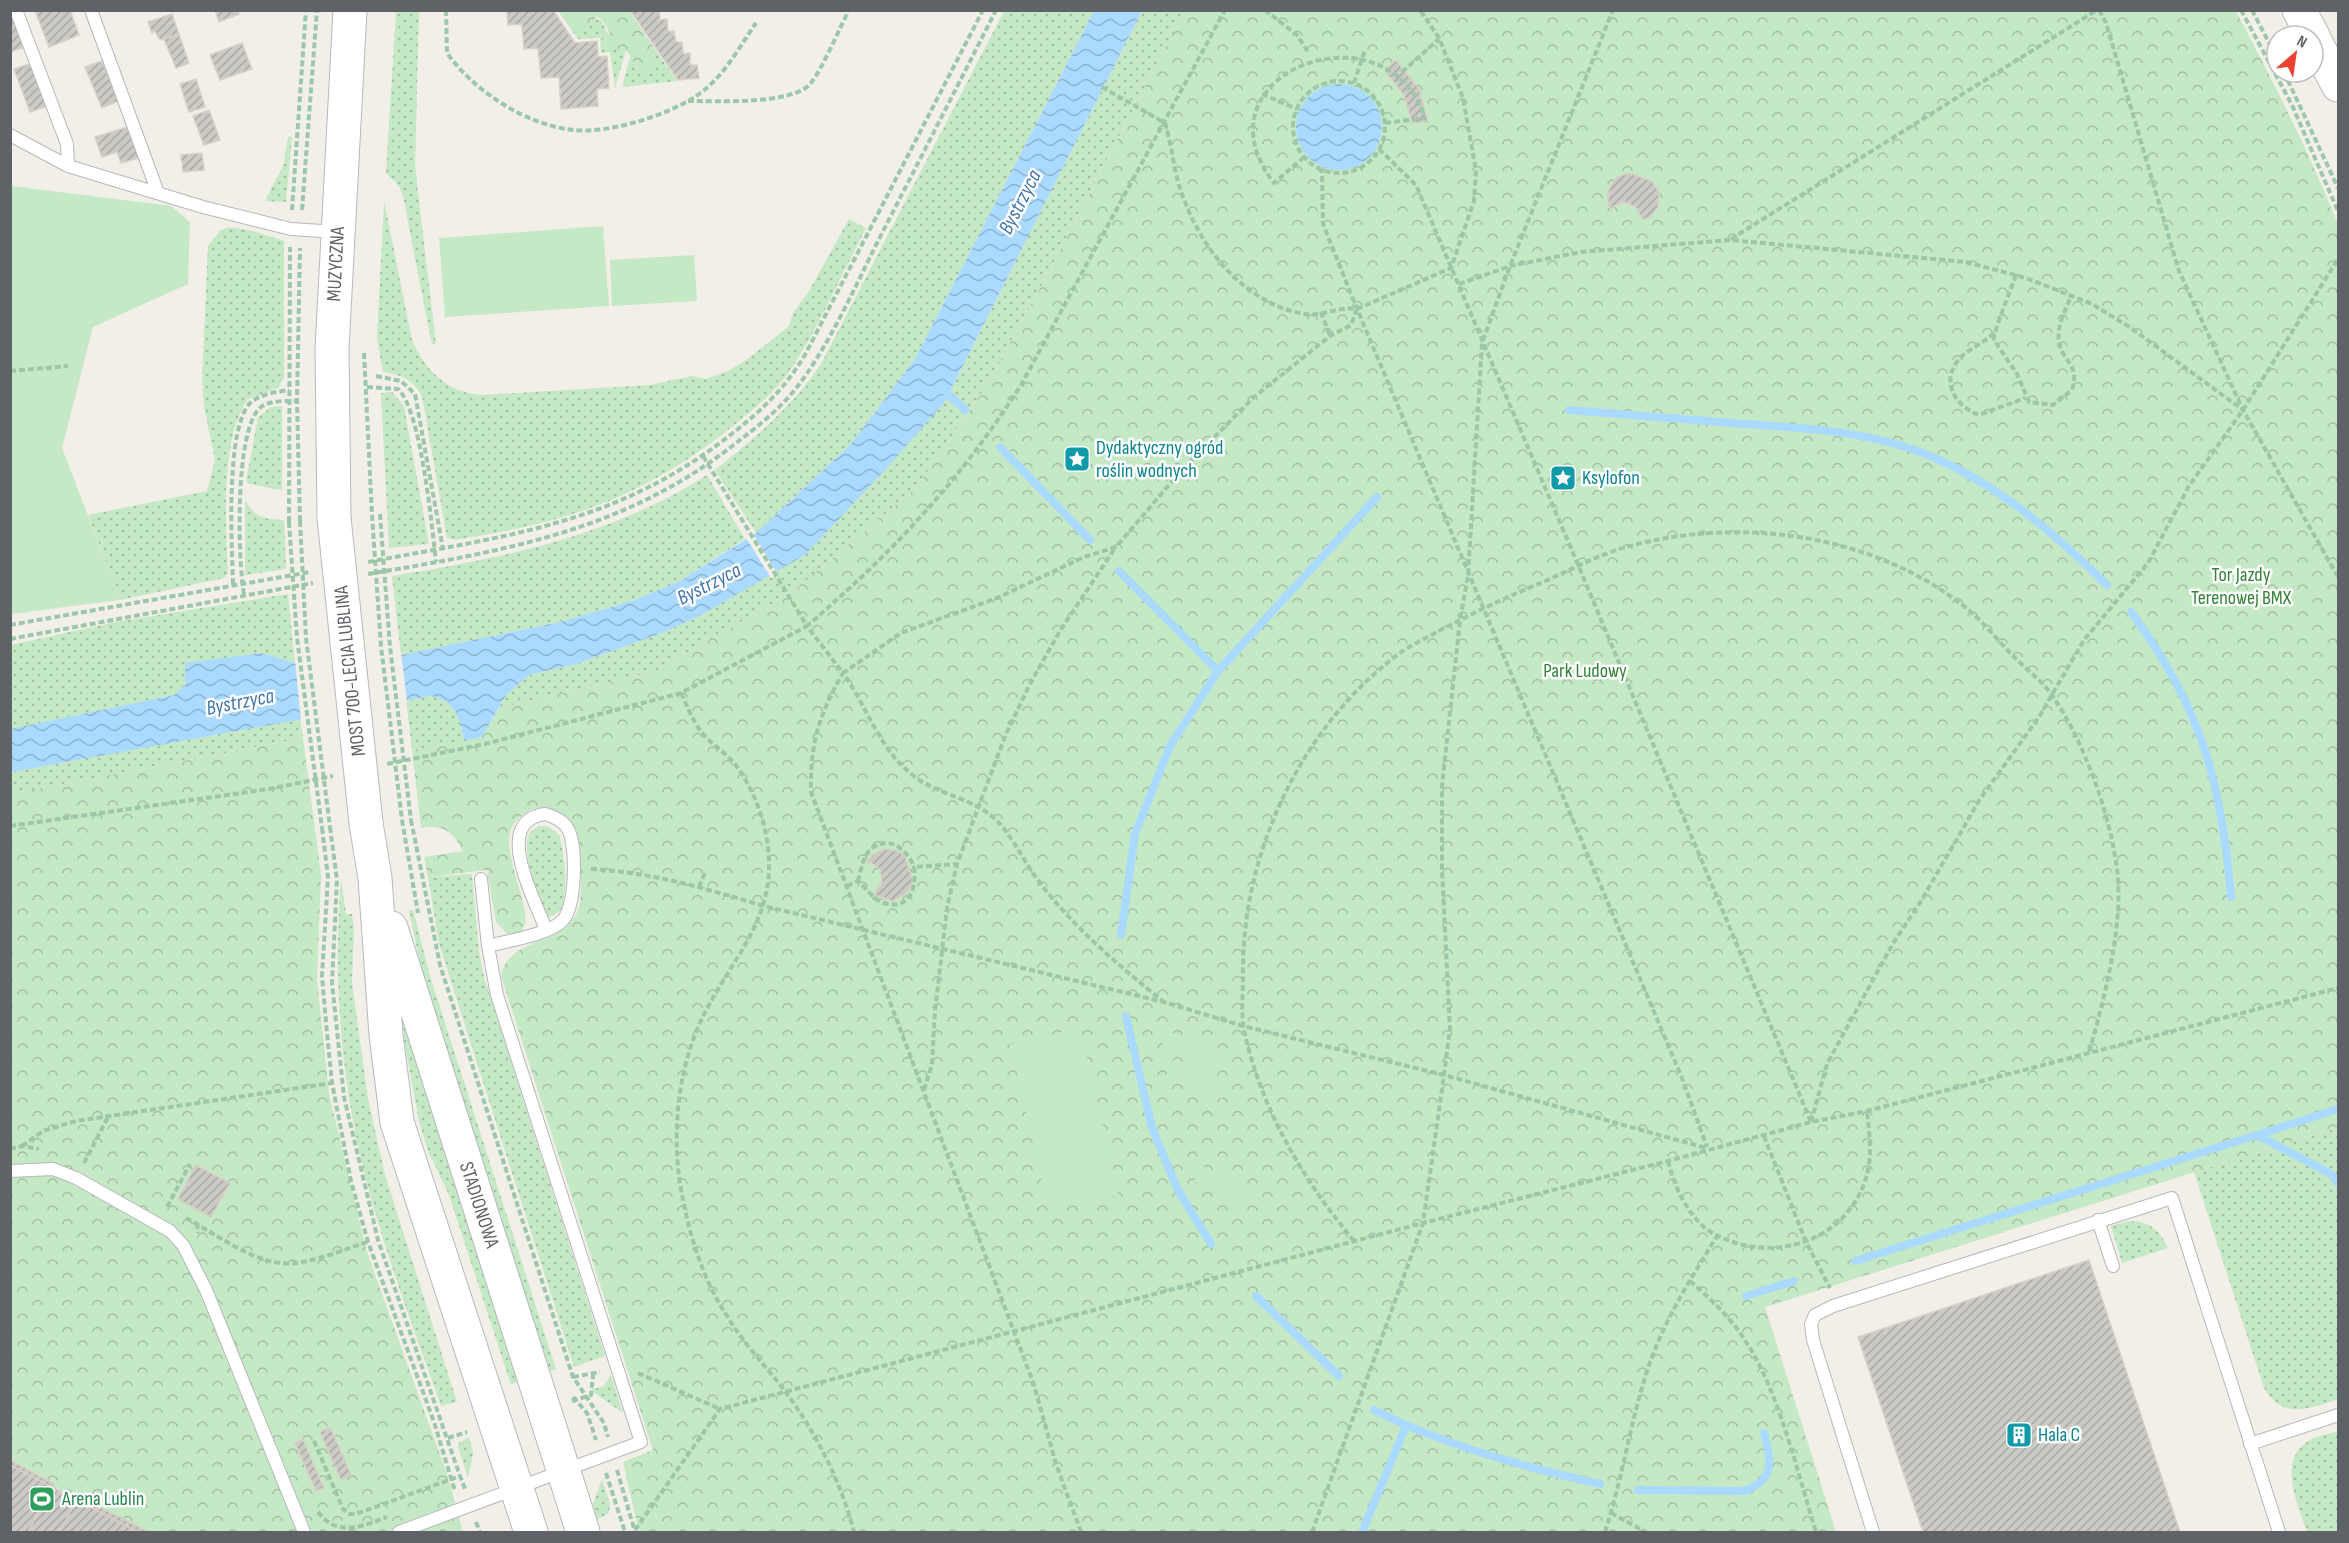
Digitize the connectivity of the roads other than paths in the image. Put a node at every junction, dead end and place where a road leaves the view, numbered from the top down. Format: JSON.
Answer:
{"nodes":[{"id":1,"x":16,"y":10,"type":"edge"},
{"id":2,"x":91,"y":10,"type":"edge"},
{"id":3,"x":350,"y":10,"type":"edge"},
{"id":4,"x":2299,"y":10,"type":"edge"},
{"id":5,"x":2307,"y":24,"type":"edge"},
{"id":6,"x":2325,"y":60,"type":"edge"},
{"id":7,"x":2338,"y":85,"type":"edge"},
{"id":8,"x":10,"y":135,"type":"edge"},
{"id":9,"x":68,"y":166,"type":"junction"},
{"id":10,"x":158,"y":193,"type":"junction"},
{"id":11,"x":338,"y":232,"type":"junction"},
{"id":12,"x":334,"y":518,"type":"joint"},
{"id":13,"x":366,"y":823,"type":"joint"},
{"id":14,"x":375,"y":878,"type":"junction"},
{"id":15,"x":481,"y":879,"type":"dead end"},
{"id":16,"x":546,"y":930,"type":"junction"},
{"id":17,"x":488,"y":946,"type":"junction"},
{"id":18,"x":10,"y":1171,"type":"edge"},
{"id":19,"x":2098,"y":1220,"type":"junction"},
{"id":20,"x":2113,"y":1266,"type":"dead end"},
{"id":21,"x":2338,"y":1415,"type":"edge"},
{"id":22,"x":2250,"y":1444,"type":"junction"},
{"id":23,"x":562,"y":1470,"type":"junction"},
{"id":24,"x":514,"y":1488,"type":"junction"},
{"id":25,"x":304,"y":1533,"type":"edge"},
{"id":26,"x":399,"y":1533,"type":"edge"},
{"id":27,"x":531,"y":1533,"type":"edge"},
{"id":28,"x":583,"y":1533,"type":"edge"},
{"id":29,"x":1873,"y":1533,"type":"edge"},
{"id":30,"x":2279,"y":1533,"type":"edge"}],
"edges":[{"from":1,"to":9,"type":"lane"},
{"from":2,"to":10,"type":"lane"},
{"from":3,"to":11,"type":"street","name":"MUZYCZNA"},
{"from":4,"to":5,"type":"street"},
{"from":6,"to":7,"type":"street"},
{"from":8,"to":9,"type":"lane"},
{"from":9,"to":10,"type":"lane"},
{"from":10,"to":11,"type":"lane"},
{"from":11,"to":12,"type":"street","name":"MUZYCZNA"},
{"from":12,"to":13,"type":"street","name":"MOST 700-LECIA LUBLINA","bridge":true},
{"from":13,"to":14,"type":"street","name":"STADIONOWA"},
{"from":14,"to":23,"type":"street","name":"STADIONOWA"},
{"from":14,"to":24,"type":"street","name":"STADIONOWA"},
{"from":15,"to":17,"type":"lane"},
{"from":16,"to":16,"type":"lane"},
{"from":16,"to":17,"type":"lane"},
{"from":17,"to":23,"type":"lane"},
{"from":18,"to":25,"type":"lane"},
{"from":19,"to":20,"type":"lane"},
{"from":19,"to":22,"type":"lane"},
{"from":19,"to":29,"type":"lane"},
{"from":21,"to":22,"type":"lane"},
{"from":22,"to":30,"type":"lane"},
{"from":23,"to":24,"type":"lane"},
{"from":23,"to":28,"type":"street","name":"STADIONOWA"},
{"from":24,"to":26,"type":"lane"},
{"from":24,"to":27,"type":"street","name":"STADIONOWA"}]}
